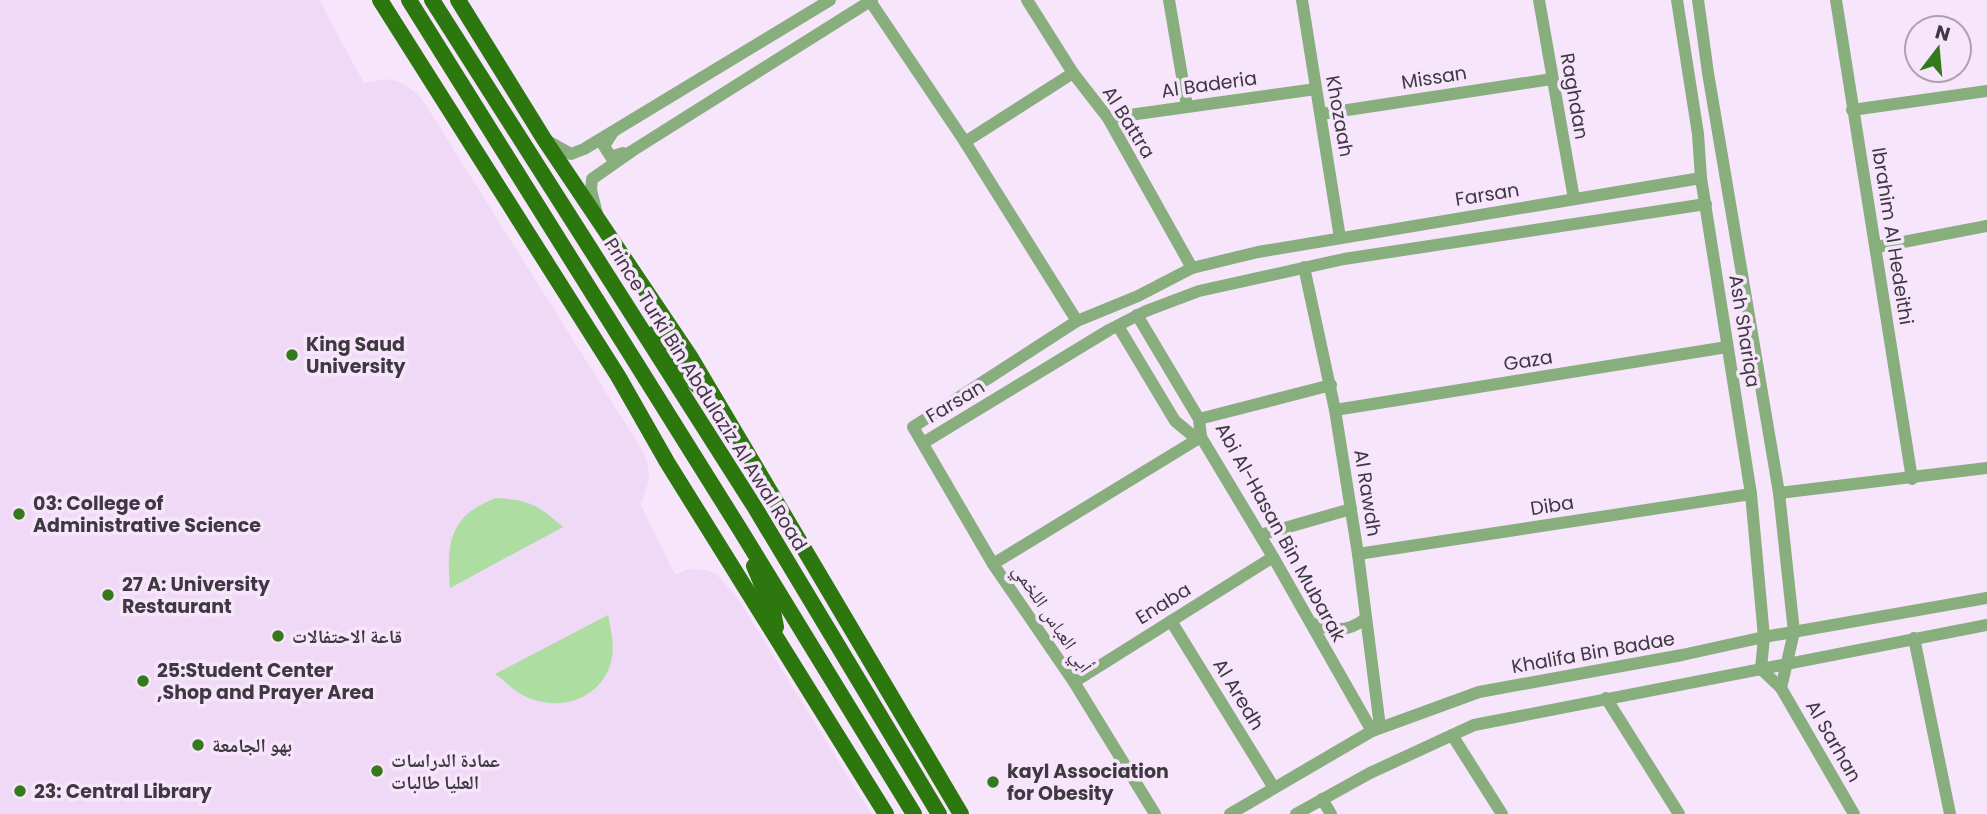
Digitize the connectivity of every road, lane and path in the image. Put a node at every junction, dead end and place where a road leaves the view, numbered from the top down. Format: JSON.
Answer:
{"nodes":[{"id":1,"x":380,"y":0,"type":"edge"},
{"id":2,"x":409,"y":0,"type":"edge"},
{"id":3,"x":432,"y":0,"type":"edge"},
{"id":4,"x":457,"y":0,"type":"edge"},
{"id":5,"x":830,"y":0,"type":"edge"},
{"id":6,"x":871,"y":0,"type":"edge"},
{"id":7,"x":1027,"y":0,"type":"edge"},
{"id":8,"x":1169,"y":0,"type":"edge"},
{"id":9,"x":1301,"y":0,"type":"edge"},
{"id":10,"x":1539,"y":0,"type":"edge"},
{"id":11,"x":1676,"y":0,"type":"edge"},
{"id":12,"x":1698,"y":0,"type":"edge"},
{"id":13,"x":1836,"y":0,"type":"edge"},
{"id":14,"x":1073,"y":73,"type":"junction"},
{"id":15,"x":1708,"y":73,"type":"junction"},
{"id":16,"x":1689,"y":76,"type":"junction"},
{"id":17,"x":1552,"y":79,"type":"junction"},
{"id":18,"x":1316,"y":89,"type":"junction"},
{"id":19,"x":1987,"y":91,"type":"edge"},
{"id":20,"x":1187,"y":106,"type":"junction"},
{"id":21,"x":1853,"y":110,"type":"junction"},
{"id":22,"x":1321,"y":114,"type":"junction"},
{"id":23,"x":1108,"y":118,"type":"junction"},
{"id":24,"x":615,"y":129,"type":"junction"},
{"id":25,"x":544,"y":139,"type":"junction"},
{"id":26,"x":965,"y":142,"type":"junction"},
{"id":27,"x":632,"y":151,"type":"junction"},
{"id":28,"x":1701,"y":178,"type":"junction"},
{"id":29,"x":1574,"y":199,"type":"junction"},
{"id":30,"x":1706,"y":204,"type":"junction"},
{"id":31,"x":599,"y":221,"type":"junction"},
{"id":32,"x":1987,"y":226,"type":"edge"},
{"id":33,"x":1340,"y":238,"type":"junction"},
{"id":34,"x":1877,"y":247,"type":"junction"},
{"id":35,"x":1304,"y":267,"type":"junction"},
{"id":36,"x":1192,"y":268,"type":"junction"},
{"id":37,"x":624,"y":301,"type":"junction"},
{"id":38,"x":1122,"y":302,"type":"junction"},
{"id":39,"x":1076,"y":321,"type":"junction"},
{"id":40,"x":1127,"y":321,"type":"junction"},
{"id":41,"x":1727,"y":347,"type":"junction"},
{"id":42,"x":1331,"y":385,"type":"junction"},
{"id":43,"x":722,"y":410,"type":"junction"},
{"id":44,"x":1335,"y":411,"type":"junction"},
{"id":45,"x":1199,"y":419,"type":"junction"},
{"id":46,"x":1201,"y":437,"type":"junction"},
{"id":47,"x":923,"y":443,"type":"junction"},
{"id":48,"x":1987,"y":468,"type":"edge"},
{"id":49,"x":1912,"y":479,"type":"junction"},
{"id":50,"x":1779,"y":493,"type":"junction"},
{"id":51,"x":1751,"y":494,"type":"junction"},
{"id":52,"x":1351,"y":509,"type":"junction"},
{"id":53,"x":741,"y":531,"type":"junction"},
{"id":54,"x":1260,"y":535,"type":"junction"},
{"id":55,"x":1358,"y":554,"type":"junction"},
{"id":56,"x":1273,"y":557,"type":"junction"},
{"id":57,"x":993,"y":564,"type":"junction"},
{"id":58,"x":1987,"y":598,"type":"edge"},
{"id":59,"x":1366,"y":618,"type":"junction"},
{"id":60,"x":1171,"y":621,"type":"junction"},
{"id":61,"x":1311,"y":623,"type":"junction"},
{"id":62,"x":1987,"y":625,"type":"edge"},
{"id":63,"x":1794,"y":632,"type":"junction"},
{"id":64,"x":1764,"y":637,"type":"junction"},
{"id":65,"x":1914,"y":638,"type":"junction"},
{"id":66,"x":780,"y":643,"type":"junction"},
{"id":67,"x":1785,"y":664,"type":"junction"},
{"id":68,"x":1760,"y":669,"type":"junction"},
{"id":69,"x":1073,"y":682,"type":"junction"},
{"id":70,"x":1781,"y":688,"type":"junction"},
{"id":71,"x":1606,"y":698,"type":"junction"},
{"id":72,"x":1376,"y":729,"type":"junction"},
{"id":73,"x":1452,"y":735,"type":"junction"},
{"id":74,"x":1274,"y":788,"type":"junction"},
{"id":75,"x":1322,"y":799,"type":"junction"},
{"id":76,"x":886,"y":814,"type":"edge"},
{"id":77,"x":914,"y":814,"type":"edge"},
{"id":78,"x":939,"y":814,"type":"edge"},
{"id":79,"x":961,"y":814,"type":"edge"},
{"id":80,"x":1155,"y":814,"type":"edge"},
{"id":81,"x":1230,"y":814,"type":"edge"},
{"id":82,"x":1296,"y":814,"type":"edge"},
{"id":83,"x":1331,"y":814,"type":"edge"},
{"id":84,"x":1502,"y":814,"type":"edge"},
{"id":85,"x":1679,"y":814,"type":"edge"},
{"id":86,"x":1854,"y":814,"type":"edge"},
{"id":87,"x":1950,"y":814,"type":"edge"}],
"edges":[{"from":1,"to":66,"type":"main road"},
{"from":2,"to":53,"type":"main road"},
{"from":3,"to":37,"type":"main road","name":"Prince Turki Bin Abdulaziz Al Awal Road"},
{"from":4,"to":25,"type":"main road"},
{"from":5,"to":24,"type":"street"},
{"from":6,"to":26,"type":"street"},
{"from":6,"to":27,"type":"street"},
{"from":7,"to":14,"type":"street","name":"Al Battra"},
{"from":8,"to":20,"type":"street"},
{"from":9,"to":18,"type":"street","name":"Khozaah"},
{"from":10,"to":17,"type":"street","name":"Raghdan"},
{"from":11,"to":16,"type":"street","name":"Ash Shariqa"},
{"from":12,"to":15,"type":"street","name":"Ash Shariqa"},
{"from":13,"to":21,"type":"street","name":"Ibrahim Al Hedeithi"},
{"from":14,"to":23,"type":"street","name":"Al Battra"},
{"from":14,"to":26,"type":"street"},
{"from":15,"to":16,"type":"street"},
{"from":15,"to":50,"type":"street","name":"Ash Shariqa"},
{"from":16,"to":28,"type":"street","name":"Ash Shariqa"},
{"from":17,"to":22,"type":"street","name":"Missan"},
{"from":17,"to":29,"type":"street","name":"Raghdan"},
{"from":18,"to":20,"type":"street","name":"Al Baderia"},
{"from":18,"to":22,"type":"street","name":"Khozaah"},
{"from":19,"to":21,"type":"street"},
{"from":20,"to":23,"type":"street","name":"Al Baderia"},
{"from":21,"to":34,"type":"street","name":"Ibrahim Al Hedeithi"},
{"from":22,"to":33,"type":"street","name":"Khozaah"},
{"from":23,"to":36,"type":"street","name":"Al Battra"},
{"from":24,"to":25,"type":"street"},
{"from":24,"to":27,"type":"street"},
{"from":25,"to":31,"type":"main road"},
{"from":26,"to":39,"type":"street"},
{"from":27,"to":31,"type":"street"},
{"from":28,"to":29,"type":"street","name":"Farsan"},
{"from":28,"to":30,"type":"street","name":"Ash Shariqa"},
{"from":29,"to":33,"type":"street","name":"Farsan"},
{"from":30,"to":35,"type":"street","name":"Farsan"},
{"from":30,"to":41,"type":"street","name":"Ash Shariqa"},
{"from":31,"to":43,"type":"main road"},
{"from":32,"to":34,"type":"street"},
{"from":33,"to":36,"type":"street","name":"Farsan"},
{"from":34,"to":49,"type":"street","name":"Ibrahim Al Hedeithi"},
{"from":35,"to":40,"type":"street","name":"Farsan"},
{"from":35,"to":42,"type":"street","name":"Al Rawdh"},
{"from":36,"to":38,"type":"street","name":"Farsan"},
{"from":37,"to":43,"type":"main road"},
{"from":37,"to":78,"type":"main road","name":"Prince Turki Bin Abdulaziz Al Awal Road"},
{"from":38,"to":39,"type":"street","name":"Farsan"},
{"from":38,"to":40,"type":"street"},
{"from":39,"to":47,"type":"street","name":"Farsan"},
{"from":40,"to":45,"type":"street","name":"Abi Al-Hasan Bin Mubarak"},
{"from":40,"to":46,"type":"street"},
{"from":40,"to":47,"type":"street","name":"Farsan"},
{"from":41,"to":44,"type":"street","name":"Gaza"},
{"from":41,"to":51,"type":"street","name":"Ash Shariqa"},
{"from":42,"to":44,"type":"street","name":"Al Rawdh"},
{"from":42,"to":45,"type":"street"},
{"from":43,"to":79,"type":"main road"},
{"from":44,"to":52,"type":"street","name":"Al Rawdh"},
{"from":45,"to":46,"type":"street","name":"Abi Al-Hasan Bin Mubarak"},
{"from":46,"to":54,"type":"street","name":"Abi Al-Hasan Bin Mubarak"},
{"from":46,"to":57,"type":"street"},
{"from":47,"to":57,"type":"street","name":"أبي العباس اللخمي"},
{"from":48,"to":49,"type":"street"},
{"from":49,"to":50,"type":"street"},
{"from":50,"to":63,"type":"street","name":"Ash Shariqa"},
{"from":51,"to":55,"type":"street","name":"Diba"},
{"from":51,"to":64,"type":"street","name":"Ash Shariqa"},
{"from":52,"to":54,"type":"street"},
{"from":52,"to":55,"type":"street","name":"Al Rawdh"},
{"from":53,"to":66,"type":"main road"},
{"from":53,"to":77,"type":"main road"},
{"from":54,"to":56,"type":"street","name":"Abi Al-Hasan Bin Mubarak"},
{"from":55,"to":59,"type":"street","name":"Al Rawdh"},
{"from":56,"to":60,"type":"street","name":"Enaba"},
{"from":56,"to":61,"type":"street","name":"Abi Al-Hasan Bin Mubarak"},
{"from":57,"to":69,"type":"street","name":"أبي العباس اللخمي"},
{"from":58,"to":63,"type":"street","name":"Khalifa Bin Badae"},
{"from":59,"to":61,"type":"street"},
{"from":59,"to":72,"type":"street","name":"Al Rawdh"},
{"from":60,"to":69,"type":"street","name":"Enaba"},
{"from":60,"to":74,"type":"street","name":"Al Aredh"},
{"from":61,"to":72,"type":"street","name":"Abi Al-Hasan Bin Mubarak"},
{"from":62,"to":65,"type":"street"},
{"from":63,"to":64,"type":"street","name":"Khalifa Bin Badae"},
{"from":63,"to":67,"type":"street","name":"Ash Shariqa"},
{"from":64,"to":68,"type":"street","name":"Ash Shariqa"},
{"from":64,"to":72,"type":"street","name":"Khalifa Bin Badae"},
{"from":65,"to":67,"type":"street"},
{"from":65,"to":87,"type":"street"},
{"from":66,"to":76,"type":"main road"},
{"from":67,"to":68,"type":"street"},
{"from":67,"to":70,"type":"street","name":"Al Sarhan"},
{"from":68,"to":70,"type":"street","name":"Al Sarhan"},
{"from":68,"to":71,"type":"street"},
{"from":69,"to":80,"type":"street","name":"أبي العباس اللخمي"},
{"from":70,"to":86,"type":"street","name":"Al Sarhan"},
{"from":71,"to":73,"type":"street"},
{"from":71,"to":85,"type":"street"},
{"from":72,"to":74,"type":"street","name":"Khalifa Bin Badae"},
{"from":73,"to":75,"type":"street"},
{"from":73,"to":84,"type":"street"},
{"from":74,"to":81,"type":"street","name":"Khalifa Bin Badae"},
{"from":75,"to":82,"type":"street"},
{"from":75,"to":83,"type":"street"}]}
